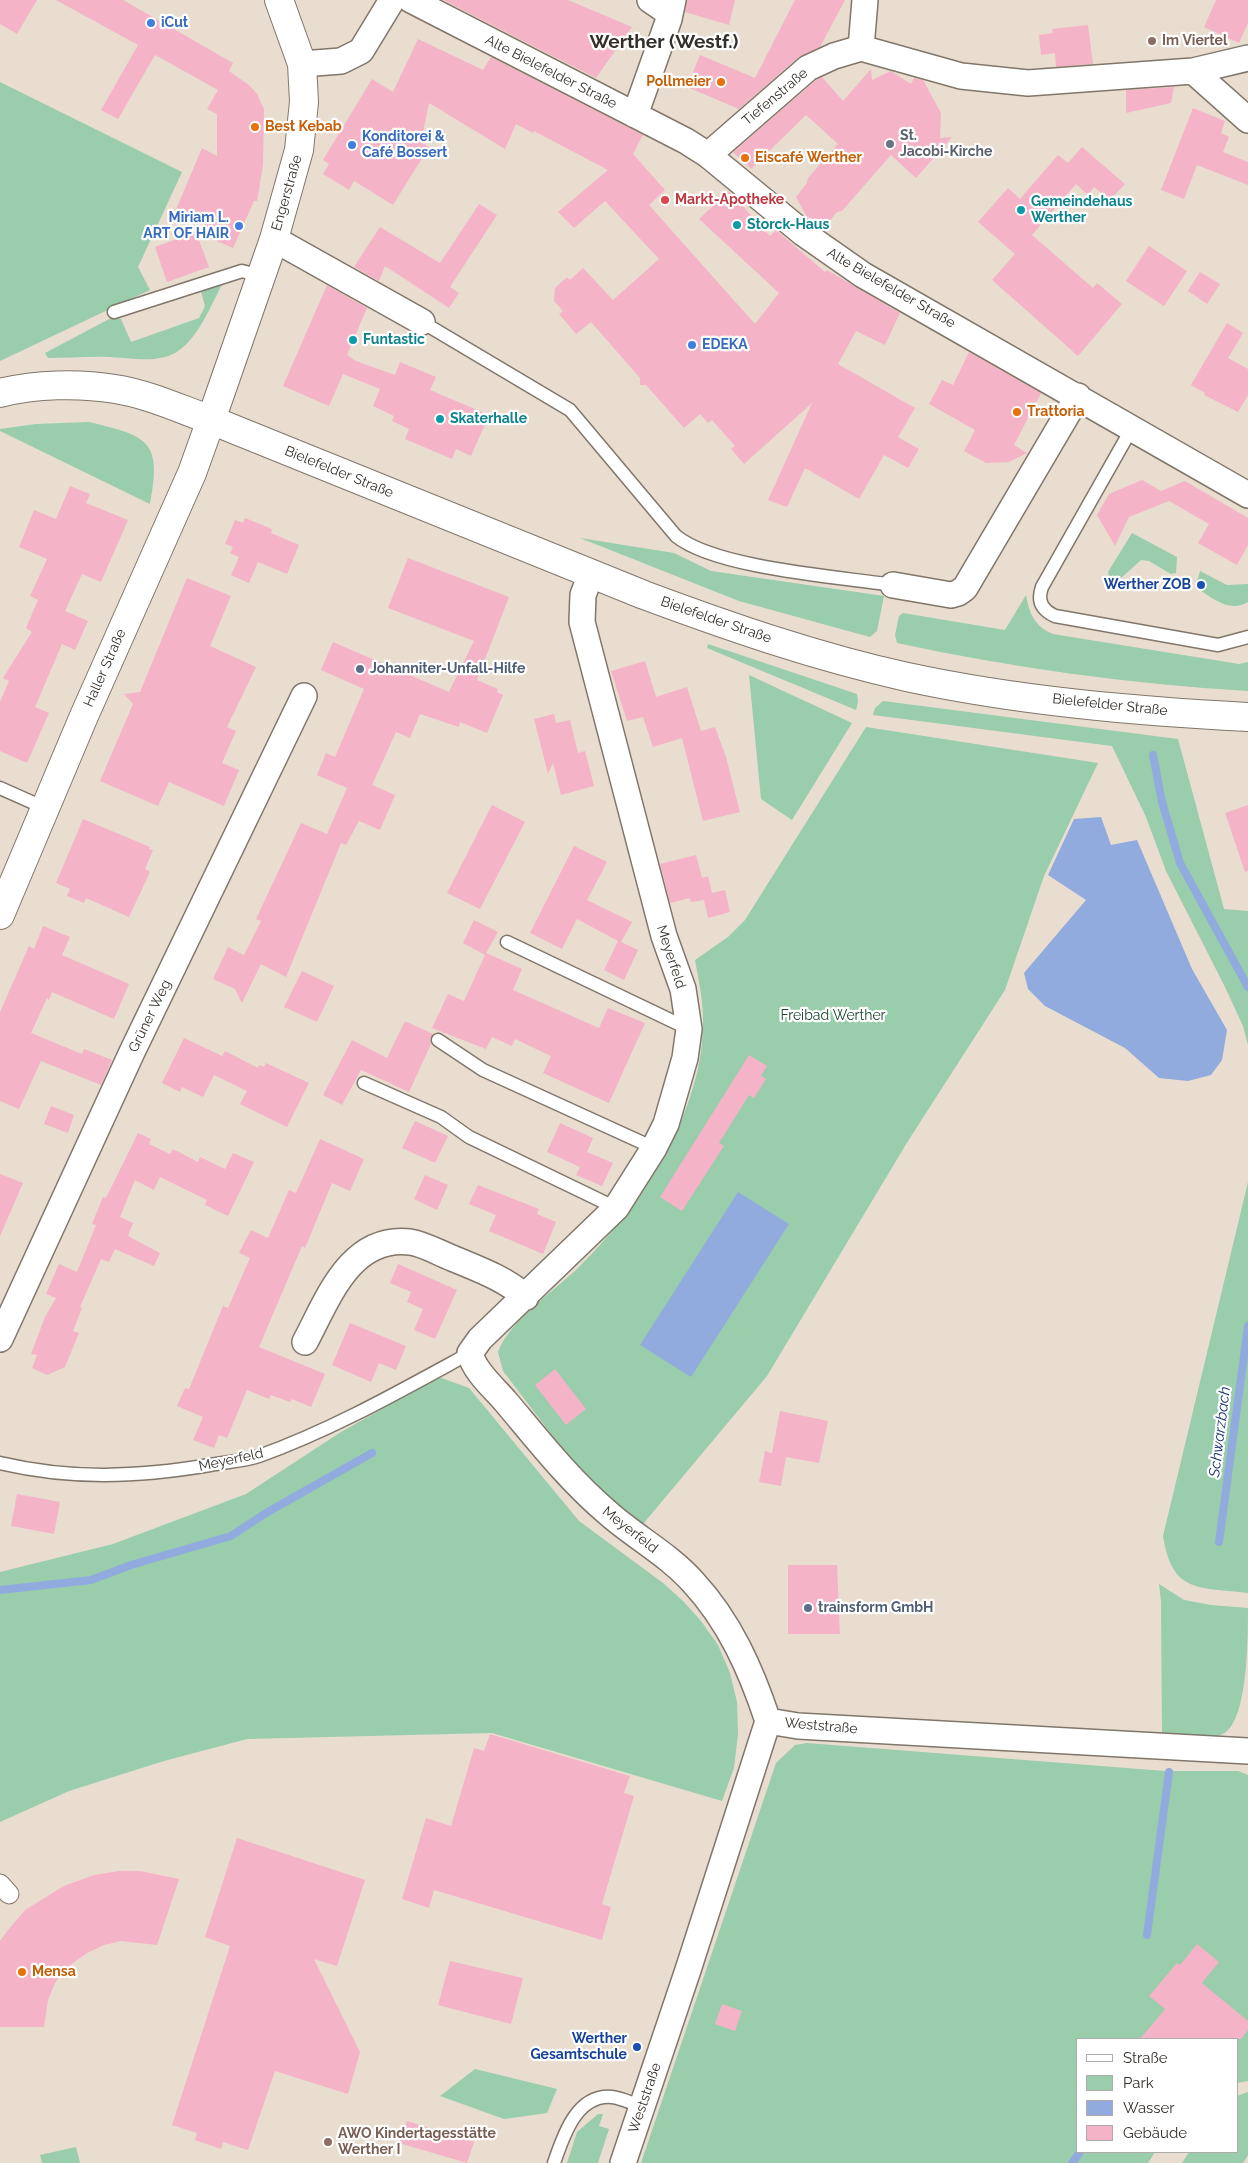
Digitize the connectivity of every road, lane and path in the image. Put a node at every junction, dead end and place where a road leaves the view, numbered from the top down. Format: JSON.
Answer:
{"nodes":[{"id":1,"x":279,"y":0,"type":"edge"},
{"id":2,"x":392,"y":0,"type":"edge"},
{"id":3,"x":411,"y":0,"type":"edge"},
{"id":4,"x":865,"y":0,"type":"edge"},
{"id":5,"x":664,"y":4,"type":"edge"},
{"id":6,"x":861,"y":48,"type":"junction"},
{"id":7,"x":1248,"y":58,"type":"edge"},
{"id":8,"x":302,"y":64,"type":"junction"},
{"id":9,"x":1193,"y":71,"type":"junction"},
{"id":10,"x":635,"y":115,"type":"junction"},
{"id":11,"x":1248,"y":120,"type":"edge"},
{"id":12,"x":708,"y":155,"type":"junction"},
{"id":13,"x":274,"y":239,"type":"junction"},
{"id":14,"x":260,"y":276,"type":"junction"},
{"id":15,"x":114,"y":312,"type":"dead end"},
{"id":16,"x":422,"y":322,"type":"joint"},
{"id":17,"x":0,"y":394,"type":"edge"},
{"id":18,"x":1078,"y":396,"type":"junction"},
{"id":19,"x":211,"y":420,"type":"junction"},
{"id":20,"x":1132,"y":428,"type":"junction"},
{"id":21,"x":1248,"y":495,"type":"edge"},
{"id":22,"x":591,"y":574,"type":"junction"},
{"id":23,"x":893,"y":584,"type":"joint"},
{"id":24,"x":1248,"y":637,"type":"edge"},
{"id":25,"x":304,"y":696,"type":"dead end"},
{"id":26,"x":1248,"y":717,"type":"edge"},
{"id":27,"x":0,"y":788,"type":"edge"},
{"id":28,"x":44,"y":808,"type":"junction"},
{"id":29,"x":0,"y":915,"type":"edge"},
{"id":30,"x":507,"y":942,"type":"dead end"},
{"id":31,"x":689,"y":1029,"type":"junction"},
{"id":32,"x":438,"y":1040,"type":"dead end"},
{"id":33,"x":364,"y":1083,"type":"dead end"},
{"id":34,"x":654,"y":1148,"type":"junction"},
{"id":35,"x":616,"y":1208,"type":"junction"},
{"id":36,"x":526,"y":1297,"type":"junction"},
{"id":37,"x":0,"y":1339,"type":"edge"},
{"id":38,"x":305,"y":1342,"type":"dead end"},
{"id":39,"x":470,"y":1353,"type":"junction"},
{"id":40,"x":0,"y":1463,"type":"edge"},
{"id":41,"x":768,"y":1721,"type":"junction"},
{"id":42,"x":1248,"y":1751,"type":"edge"},
{"id":43,"x":643,"y":2107,"type":"junction"},
{"id":44,"x":554,"y":2163,"type":"edge"},
{"id":45,"x":624,"y":2163,"type":"edge"}],
"edges":[{"from":1,"to":8,"type":"main road","name":"Engerstraße"},
{"from":2,"to":8,"type":"street"},
{"from":3,"to":10,"type":"street","name":"Alte Bielefelder Straße"},
{"from":4,"to":6,"type":"street"},
{"from":5,"to":10,"type":"street"},
{"from":6,"to":9,"type":"street"},
{"from":6,"to":12,"type":"street","name":"Tiefenstraße"},
{"from":7,"to":9,"type":"street"},
{"from":8,"to":13,"type":"main road","name":"Engerstraße"},
{"from":9,"to":11,"type":"street"},
{"from":10,"to":12,"type":"street","name":"Alte Bielefelder Straße"},
{"from":12,"to":18,"type":"street","name":"Alte Bielefelder Straße"},
{"from":13,"to":14,"type":"main road","name":"Engerstraße"},
{"from":13,"to":16,"type":"street","name":"Engerstraße"},
{"from":14,"to":15,"type":"lane"},
{"from":14,"to":19,"type":"main road","name":"Engerstraße"},
{"from":16,"to":23,"type":"lane"},
{"from":17,"to":19,"type":"main road","name":"Bielefelder Straße"},
{"from":18,"to":20,"type":"street","name":"Alte Bielefelder Straße"},
{"from":18,"to":23,"type":"street"},
{"from":19,"to":22,"type":"main road","name":"Bielefelder Straße"},
{"from":19,"to":28,"type":"main road","name":"Haller Straße"},
{"from":20,"to":21,"type":"street","name":"Alte Bielefelder Straße"},
{"from":20,"to":24,"type":"lane"},
{"from":22,"to":26,"type":"main road","name":"Bielefelder Straße"},
{"from":22,"to":31,"type":"street","name":"Meyerfeld"},
{"from":25,"to":37,"type":"street","name":"Grüner Weg"},
{"from":27,"to":28,"type":"lane"},
{"from":28,"to":29,"type":"main road","name":"Haller Straße"},
{"from":30,"to":31,"type":"lane"},
{"from":31,"to":34,"type":"street","name":"Meyerfeld"},
{"from":32,"to":34,"type":"lane"},
{"from":33,"to":35,"type":"lane"},
{"from":34,"to":35,"type":"street","name":"Meyerfeld"},
{"from":35,"to":36,"type":"street","name":"Meyerfeld"},
{"from":36,"to":38,"type":"street"},
{"from":36,"to":39,"type":"street","name":"Meyerfeld"},
{"from":39,"to":40,"type":"lane","name":"Meyerfeld"},
{"from":39,"to":41,"type":"street","name":"Meyerfeld"},
{"from":41,"to":42,"type":"street","name":"Weststraße"},
{"from":41,"to":43,"type":"street","name":"Weststraße"},
{"from":43,"to":44,"type":"lane"},
{"from":43,"to":45,"type":"street","name":"Weststraße"}]}
